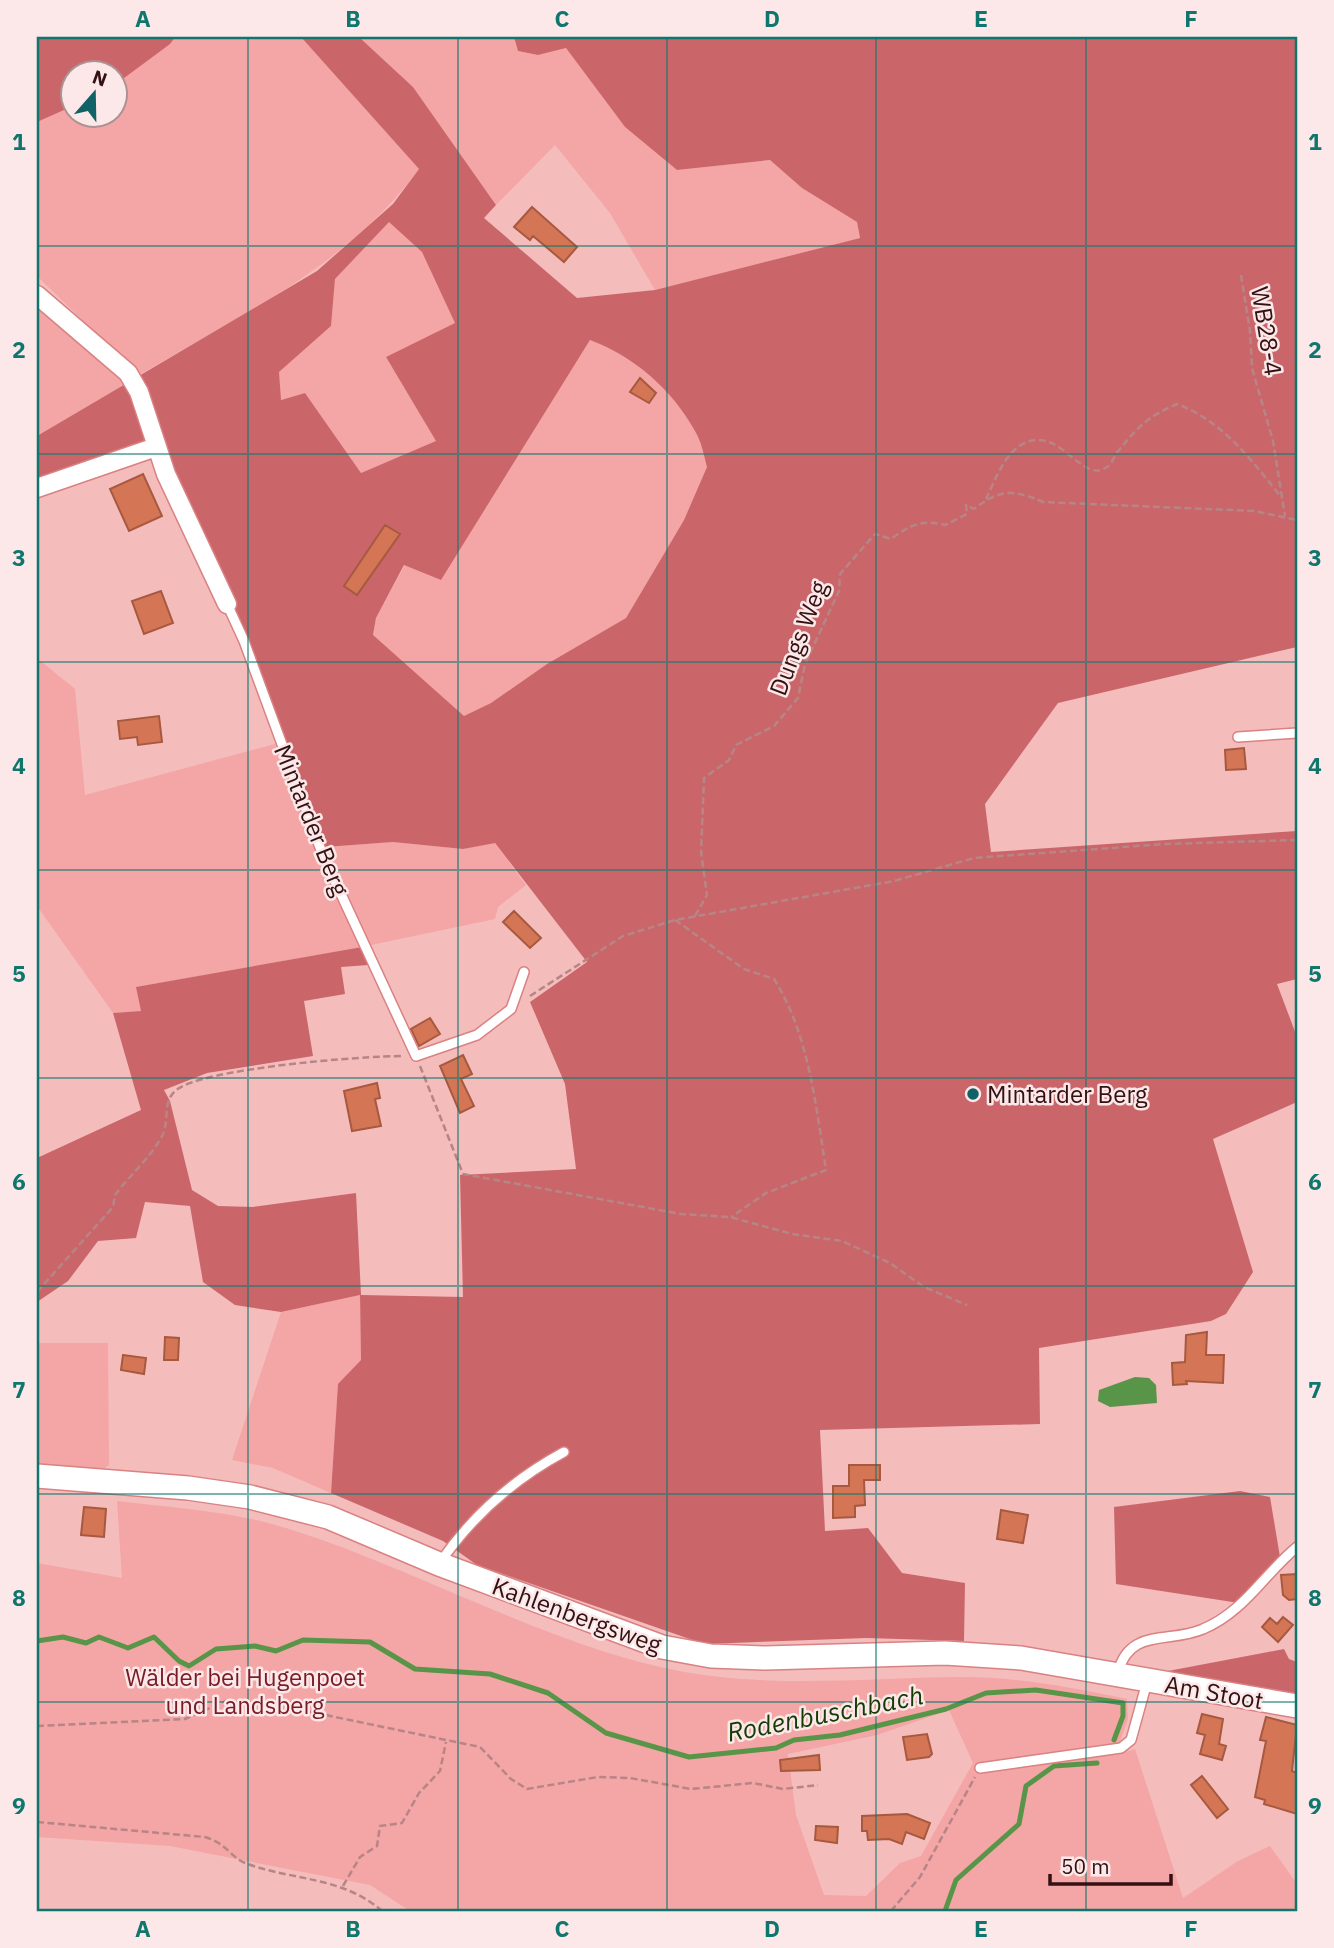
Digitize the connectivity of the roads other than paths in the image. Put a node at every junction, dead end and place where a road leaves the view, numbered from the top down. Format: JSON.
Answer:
{"nodes":[{"id":1,"x":37,"y":295,"type":"edge"},
{"id":2,"x":156,"y":447,"type":"junction"},
{"id":3,"x":37,"y":488,"type":"edge"},
{"id":4,"x":227,"y":604,"type":"joint"},
{"id":5,"x":1297,"y":733,"type":"edge"},
{"id":6,"x":1238,"y":737,"type":"dead end"},
{"id":7,"x":524,"y":972,"type":"dead end"},
{"id":8,"x":564,"y":1452,"type":"dead end"},
{"id":9,"x":37,"y":1476,"type":"edge"},
{"id":10,"x":1297,"y":1547,"type":"edge"},
{"id":11,"x":439,"y":1564,"type":"junction"},
{"id":12,"x":1132,"y":1677,"type":"junction"},
{"id":13,"x":1297,"y":1706,"type":"edge"},
{"id":14,"x":980,"y":1768,"type":"road end"}],
"edges":[{"from":1,"to":2,"type":"street","name":"Mintarder Berg"},
{"from":2,"to":3,"type":"street"},
{"from":2,"to":4,"type":"street","name":"Mintarder Berg"},
{"from":4,"to":7,"type":"lane","name":"Mintarder Berg"},
{"from":5,"to":6,"type":"lane"},
{"from":8,"to":11,"type":"lane"},
{"from":9,"to":11,"type":"street","name":"Kahlenbergsweg"},
{"from":10,"to":12,"type":"lane"},
{"from":11,"to":12,"type":"street","name":"Kahlenbergsweg"},
{"from":12,"to":13,"type":"street","name":"Am Stoot"},
{"from":12,"to":14,"type":"lane"}]}
